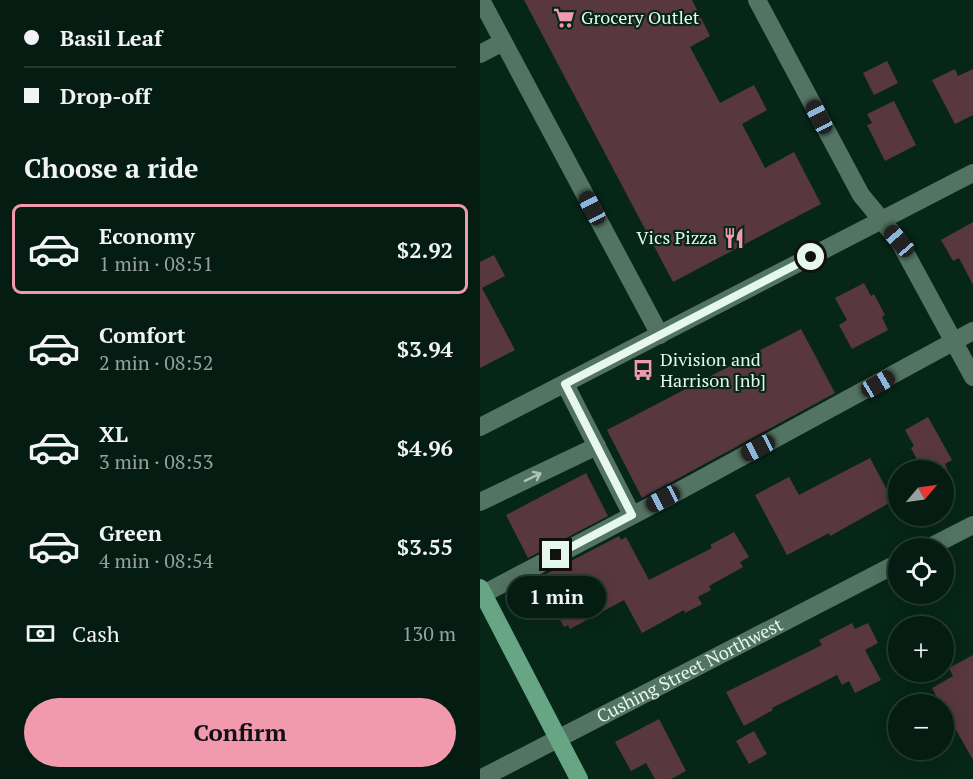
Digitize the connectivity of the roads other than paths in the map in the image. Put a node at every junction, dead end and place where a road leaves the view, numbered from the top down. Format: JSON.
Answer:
{"nodes":[{"id":1,"x":481,"y":0,"type":"edge"},
{"id":2,"x":757,"y":0,"type":"edge"},
{"id":3,"x":503,"y":42,"type":"junction"},
{"id":4,"x":480,"y":54,"type":"edge"},
{"id":5,"x":973,"y":173,"type":"edge"},
{"id":6,"x":881,"y":221,"type":"junction"},
{"id":7,"x":973,"y":331,"type":"edge"},
{"id":8,"x":660,"y":334,"type":"junction"},
{"id":9,"x":954,"y":341,"type":"junction"},
{"id":10,"x":973,"y":377,"type":"edge"},
{"id":11,"x":565,"y":384,"type":"junction"},
{"id":12,"x":480,"y":427,"type":"edge"},
{"id":13,"x":597,"y":446,"type":"junction"},
{"id":14,"x":480,"y":502,"type":"edge"},
{"id":15,"x":632,"y":515,"type":"junction"},
{"id":16,"x":973,"y":525,"type":"edge"},
{"id":17,"x":948,"y":538,"type":"edge"},
{"id":18,"x":888,"y":568,"type":"edge"},
{"id":19,"x":481,"y":591,"type":"edge"},
{"id":20,"x":558,"y":739,"type":"junction"},
{"id":21,"x":480,"y":779,"type":"edge"},
{"id":22,"x":579,"y":779,"type":"edge"}],
"edges":[{"from":1,"to":3,"type":"street"},
{"from":2,"to":6,"type":"street"},
{"from":3,"to":4,"type":"street"},
{"from":3,"to":8,"type":"street"},
{"from":5,"to":6,"type":"street"},
{"from":6,"to":8,"type":"street"},
{"from":6,"to":9,"type":"street"},
{"from":7,"to":9,"type":"street"},
{"from":8,"to":11,"type":"street"},
{"from":9,"to":10,"type":"street"},
{"from":9,"to":15,"type":"street"},
{"from":11,"to":12,"type":"street"},
{"from":11,"to":13,"type":"street"},
{"from":14,"to":13,"type":"street","one_way":true},
{"from":13,"to":15,"type":"street"},
{"from":15,"to":19,"type":"street"},
{"from":16,"to":17,"type":"street"},
{"from":18,"to":20,"type":"street","name":"Cushing Street Northwest"},
{"from":19,"to":20,"type":"main road"},
{"from":20,"to":21,"type":"street","name":"Cushing Street Northwest"},
{"from":20,"to":22,"type":"main road"}]}
